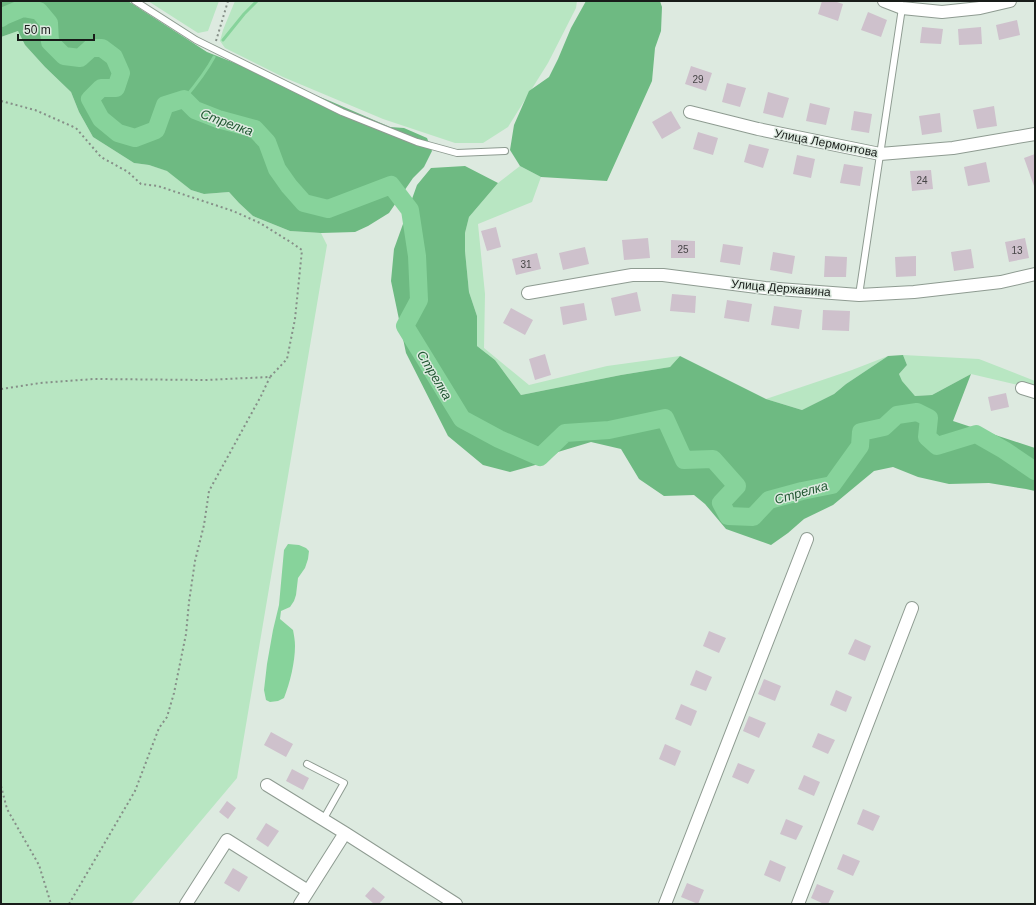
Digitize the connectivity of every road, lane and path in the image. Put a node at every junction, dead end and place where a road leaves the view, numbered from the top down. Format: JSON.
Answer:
{"nodes":[{"id":1,"x":135,"y":1,"type":"edge"},
{"id":2,"x":228,"y":1,"type":"edge"},
{"id":3,"x":884,"y":1,"type":"edge"},
{"id":4,"x":1010,"y":1,"type":"edge"},
{"id":5,"x":902,"y":8,"type":"junction"},
{"id":6,"x":214,"y":48,"type":"junction"},
{"id":7,"x":1,"y":101,"type":"edge"},
{"id":8,"x":690,"y":112,"type":"dead end"},
{"id":9,"x":1035,"y":134,"type":"edge"},
{"id":10,"x":505,"y":152,"type":"dead end"},
{"id":11,"x":880,"y":154,"type":"junction"},
{"id":12,"x":1035,"y":274,"type":"edge"},
{"id":13,"x":528,"y":293,"type":"dead end"},
{"id":14,"x":859,"y":295,"type":"junction"},
{"id":15,"x":270,"y":377,"type":"junction"},
{"id":16,"x":1022,"y":388,"type":"dead end"},
{"id":17,"x":1,"y":389,"type":"edge"},
{"id":18,"x":1035,"y":392,"type":"edge"},
{"id":19,"x":807,"y":539,"type":"dead end"},
{"id":20,"x":912,"y":608,"type":"dead end"},
{"id":21,"x":307,"y":764,"type":"dead end"},
{"id":22,"x":267,"y":785,"type":"dead end"},
{"id":23,"x":1,"y":786,"type":"edge"},
{"id":24,"x":324,"y":820,"type":"junction"},
{"id":25,"x":345,"y":832,"type":"junction"},
{"id":26,"x":308,"y":891,"type":"junction"},
{"id":27,"x":51,"y":904,"type":"edge"},
{"id":28,"x":69,"y":904,"type":"edge"},
{"id":29,"x":186,"y":904,"type":"edge"},
{"id":30,"x":300,"y":904,"type":"edge"},
{"id":31,"x":456,"y":904,"type":"edge"},
{"id":32,"x":665,"y":904,"type":"edge"},
{"id":33,"x":798,"y":904,"type":"edge"}],
"edges":[{"from":1,"to":6,"type":"lane"},
{"from":2,"to":6,"type":"path"},
{"from":3,"to":5,"type":"street"},
{"from":4,"to":5,"type":"street"},
{"from":5,"to":11,"type":"lane"},
{"from":6,"to":10,"type":"lane"},
{"from":7,"to":15,"type":"path"},
{"from":8,"to":11,"type":"street","name":"Улица Лермонтова"},
{"from":9,"to":11,"type":"street","name":"Улица Лермонтова"},
{"from":11,"to":14,"type":"lane"},
{"from":12,"to":14,"type":"street","name":"Улица Державина"},
{"from":13,"to":14,"type":"street","name":"Улица Державина"},
{"from":15,"to":17,"type":"path"},
{"from":15,"to":28,"type":"path"},
{"from":16,"to":18,"type":"street"},
{"from":19,"to":32,"type":"street"},
{"from":20,"to":33,"type":"street"},
{"from":21,"to":24,"type":"lane"},
{"from":22,"to":24,"type":"street"},
{"from":23,"to":27,"type":"path"},
{"from":24,"to":25,"type":"street"},
{"from":25,"to":26,"type":"street"},
{"from":25,"to":31,"type":"street"},
{"from":26,"to":29,"type":"street"},
{"from":26,"to":30,"type":"street"}]}
